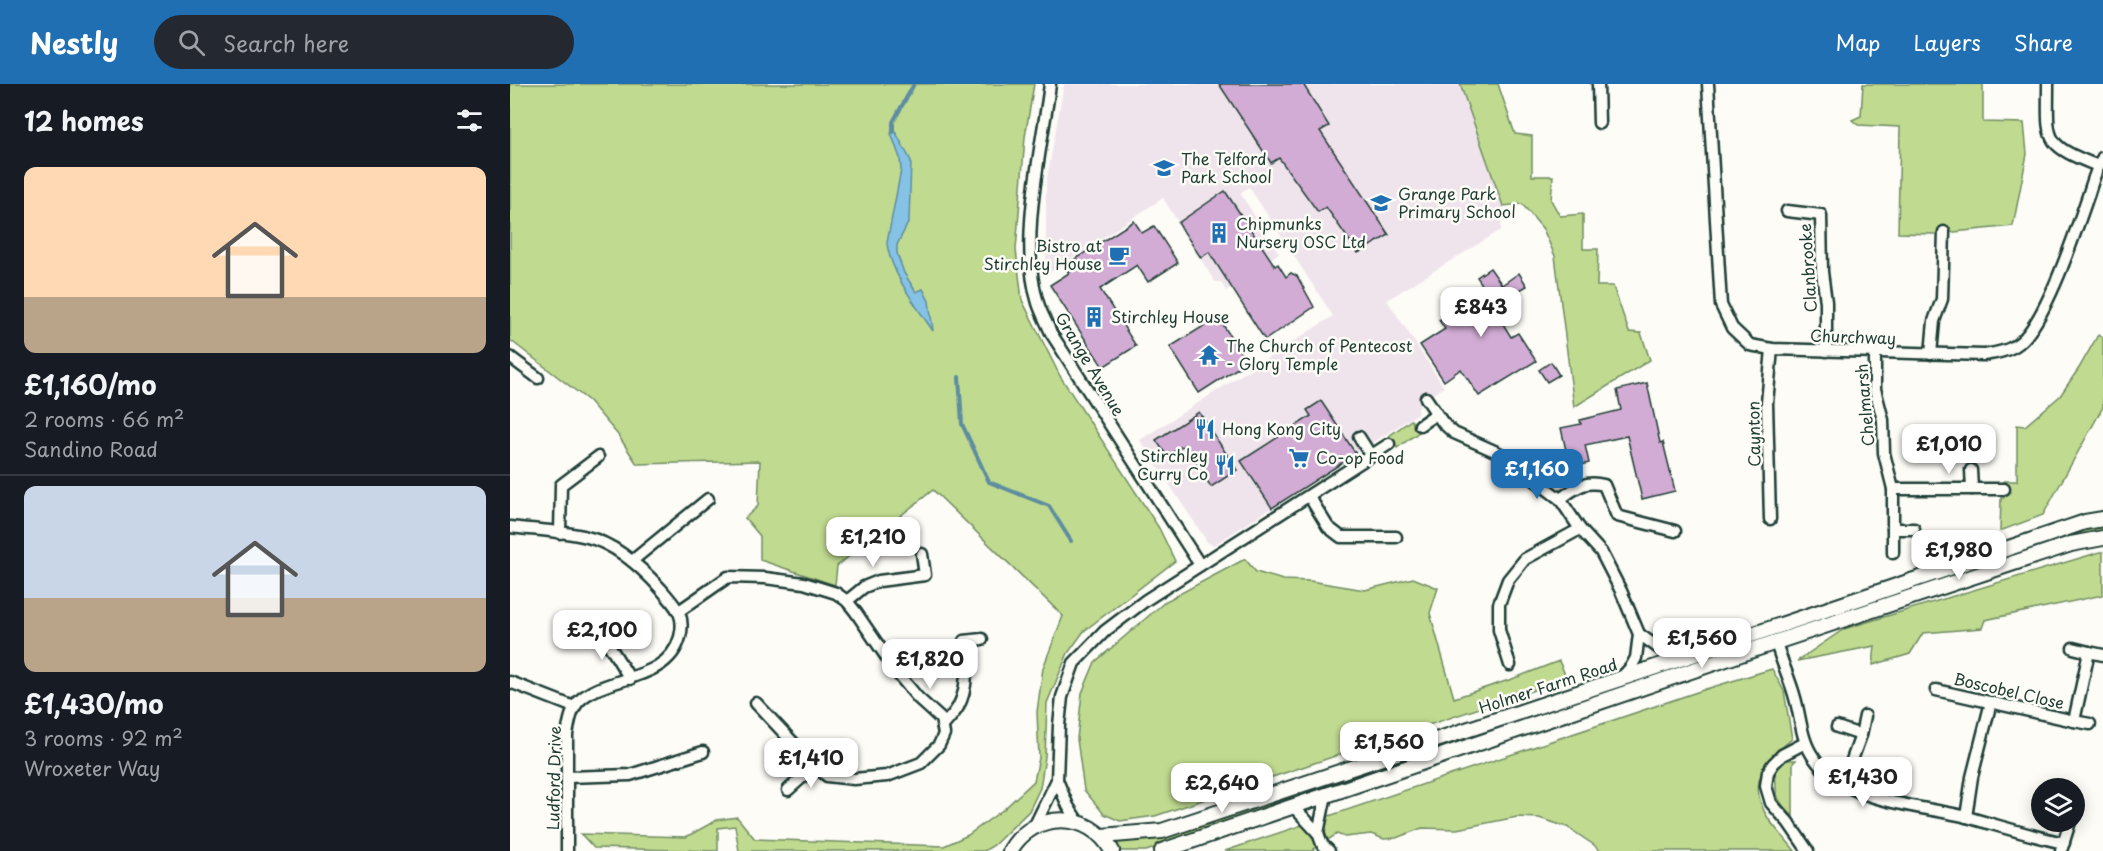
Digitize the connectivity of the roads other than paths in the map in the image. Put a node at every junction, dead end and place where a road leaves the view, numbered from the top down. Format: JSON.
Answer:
{"nodes":[{"id":1,"x":1050,"y":84,"type":"edge"},
{"id":2,"x":1598,"y":84,"type":"edge"},
{"id":3,"x":1708,"y":84,"type":"edge"},
{"id":4,"x":2048,"y":84,"type":"edge"},
{"id":5,"x":1599,"y":123,"type":"dead end"},
{"id":6,"x":2101,"y":162,"type":"edge"},
{"id":7,"x":1787,"y":211,"type":"dead end"},
{"id":8,"x":1944,"y":232,"type":"dead end"},
{"id":9,"x":1772,"y":349,"type":"junction"},
{"id":10,"x":1826,"y":351,"type":"junction"},
{"id":11,"x":1875,"y":352,"type":"junction"},
{"id":12,"x":1932,"y":354,"type":"junction"},
{"id":13,"x":510,"y":357,"type":"edge"},
{"id":14,"x":538,"y":378,"type":"dead end"},
{"id":15,"x":1426,"y":398,"type":"dead end"},
{"id":16,"x":1436,"y":414,"type":"junction"},
{"id":17,"x":1420,"y":424,"type":"dead end"},
{"id":18,"x":1359,"y":437,"type":"dead end"},
{"id":19,"x":1389,"y":444,"type":"dead end"},
{"id":20,"x":1371,"y":456,"type":"junction"},
{"id":21,"x":598,"y":457,"type":"dead end"},
{"id":22,"x":1971,"y":470,"type":"dead end"},
{"id":23,"x":1893,"y":489,"type":"junction"},
{"id":24,"x":1972,"y":489,"type":"junction"},
{"id":25,"x":2004,"y":489,"type":"dead end"},
{"id":26,"x":1309,"y":496,"type":"junction"},
{"id":27,"x":708,"y":499,"type":"dead end"},
{"id":28,"x":1560,"y":499,"type":"junction"},
{"id":29,"x":1770,"y":519,"type":"dead end"},
{"id":30,"x":2103,"y":519,"type":"edge"},
{"id":31,"x":510,"y":527,"type":"edge"},
{"id":32,"x":1580,"y":529,"type":"junction"},
{"id":33,"x":1893,"y":529,"type":"junction"},
{"id":34,"x":1914,"y":529,"type":"dead end"},
{"id":35,"x":1675,"y":531,"type":"dead end"},
{"id":36,"x":560,"y":533,"type":"junction"},
{"id":37,"x":1396,"y":537,"type":"dead end"},
{"id":38,"x":2103,"y":538,"type":"edge"},
{"id":39,"x":1893,"y":553,"type":"dead end"},
{"id":40,"x":922,"y":555,"type":"dead end"},
{"id":41,"x":632,"y":561,"type":"junction"},
{"id":42,"x":1200,"y":565,"type":"junction"},
{"id":43,"x":847,"y":601,"type":"junction"},
{"id":44,"x":679,"y":611,"type":"junction"},
{"id":45,"x":598,"y":627,"type":"dead end"},
{"id":46,"x":1639,"y":634,"type":"junction"},
{"id":47,"x":982,"y":639,"type":"dead end"},
{"id":48,"x":1776,"y":642,"type":"junction"},
{"id":49,"x":2073,"y":648,"type":"dead end"},
{"id":50,"x":2090,"y":652,"type":"junction"},
{"id":51,"x":2103,"y":655,"type":"edge"},
{"id":52,"x":1682,"y":659,"type":"junction"},
{"id":53,"x":1510,"y":665,"type":"dead end"},
{"id":54,"x":630,"y":679,"type":"junction"},
{"id":55,"x":1618,"y":680,"type":"junction"},
{"id":56,"x":510,"y":682,"type":"edge"},
{"id":57,"x":1936,"y":690,"type":"dead end"},
{"id":58,"x":1991,"y":702,"type":"junction"},
{"id":59,"x":756,"y":703,"type":"dead end"},
{"id":60,"x":574,"y":707,"type":"junction"},
{"id":61,"x":1865,"y":716,"type":"dead end"},
{"id":62,"x":2074,"y":721,"type":"junction"},
{"id":63,"x":2090,"y":724,"type":"dead end"},
{"id":64,"x":943,"y":726,"type":"junction"},
{"id":65,"x":1838,"y":727,"type":"dead end"},
{"id":66,"x":1861,"y":735,"type":"junction"},
{"id":67,"x":1805,"y":743,"type":"junction"},
{"id":68,"x":704,"y":752,"type":"dead end"},
{"id":69,"x":815,"y":766,"type":"junction"},
{"id":70,"x":567,"y":777,"type":"junction"},
{"id":71,"x":1058,"y":780,"type":"junction"},
{"id":72,"x":1843,"y":785,"type":"junction"},
{"id":73,"x":788,"y":790,"type":"dead end"},
{"id":74,"x":1326,"y":795,"type":"junction"},
{"id":75,"x":1293,"y":806,"type":"junction"},
{"id":76,"x":1966,"y":817,"type":"junction"},
{"id":77,"x":1078,"y":822,"type":"junction"},
{"id":78,"x":1034,"y":826,"type":"junction"},
{"id":79,"x":2067,"y":832,"type":"edge"},
{"id":80,"x":1318,"y":833,"type":"junction"},
{"id":81,"x":1102,"y":836,"type":"junction"},
{"id":82,"x":2062,"y":847,"type":"edge"},
{"id":83,"x":1010,"y":850,"type":"edge"},
{"id":84,"x":567,"y":851,"type":"edge"},
{"id":85,"x":1112,"y":851,"type":"edge"},
{"id":86,"x":1162,"y":851,"type":"edge"},
{"id":87,"x":1329,"y":851,"type":"edge"},
{"id":88,"x":1808,"y":851,"type":"edge"}],
"edges":[{"from":1,"to":42,"type":"street","name":"Grange Avenue"},
{"from":2,"to":5,"type":"street"},
{"from":3,"to":9,"type":"street","name":"Churchway"},
{"from":4,"to":6,"type":"street"},
{"from":6,"to":12,"type":"street","name":"Churchway"},
{"from":7,"to":10,"type":"street","name":"Clanbrooke"},
{"from":8,"to":12,"type":"street"},
{"from":9,"to":10,"type":"street","name":"Churchway"},
{"from":9,"to":29,"type":"street","name":"Caynton"},
{"from":10,"to":11,"type":"street","name":"Churchway"},
{"from":11,"to":12,"type":"street","name":"Churchway"},
{"from":11,"to":23,"type":"street","name":"Chelmarsh"},
{"from":13,"to":14,"type":"street"},
{"from":15,"to":16,"type":"street"},
{"from":16,"to":17,"type":"street"},
{"from":16,"to":28,"type":"street"},
{"from":18,"to":20,"type":"street"},
{"from":19,"to":20,"type":"street"},
{"from":20,"to":26,"type":"street"},
{"from":21,"to":36,"type":"street"},
{"from":22,"to":24,"type":"street"},
{"from":23,"to":24,"type":"street"},
{"from":23,"to":33,"type":"street","name":"Chelmarsh"},
{"from":24,"to":25,"type":"street"},
{"from":26,"to":37,"type":"street"},
{"from":26,"to":42,"type":"street"},
{"from":27,"to":41,"type":"street"},
{"from":28,"to":32,"type":"street"},
{"from":28,"to":35,"type":"street"},
{"from":30,"to":52,"type":"street","name":"Holmer Farm Road"},
{"from":31,"to":36,"type":"street"},
{"from":32,"to":46,"type":"street"},
{"from":32,"to":53,"type":"street"},
{"from":33,"to":34,"type":"street"},
{"from":33,"to":39,"type":"street","name":"Chelmarsh"},
{"from":36,"to":41,"type":"street"},
{"from":38,"to":48,"type":"street","name":"Holmer Farm Road"},
{"from":40,"to":43,"type":"street"},
{"from":41,"to":44,"type":"street"},
{"from":42,"to":71,"type":"street"},
{"from":43,"to":44,"type":"street"},
{"from":43,"to":64,"type":"street"},
{"from":44,"to":54,"type":"street","name":"Ludford Drive"},
{"from":45,"to":54,"type":"street"},
{"from":46,"to":52,"type":"street"},
{"from":46,"to":55,"type":"street"},
{"from":47,"to":64,"type":"street"},
{"from":48,"to":67,"type":"street"},
{"from":48,"to":74,"type":"street","name":"Holmer Farm Road"},
{"from":49,"to":50,"type":"street"},
{"from":50,"to":51,"type":"street"},
{"from":50,"to":62,"type":"street","name":"Boscobel Close"},
{"from":52,"to":55,"type":"street","name":"Holmer Farm Road"},
{"from":54,"to":60,"type":"street","name":"Ludford Drive"},
{"from":55,"to":81,"type":"street","name":"Holmer Farm Road"},
{"from":56,"to":60,"type":"street","name":"Ludford Drive"},
{"from":57,"to":58,"type":"street","name":"Boscobel Close"},
{"from":58,"to":62,"type":"street","name":"Boscobel Close"},
{"from":58,"to":76,"type":"street"},
{"from":59,"to":69,"type":"street"},
{"from":60,"to":70,"type":"street","name":"Ludford Drive"},
{"from":61,"to":66,"type":"street"},
{"from":62,"to":63,"type":"street","name":"Boscobel Close"},
{"from":64,"to":69,"type":"street"},
{"from":65,"to":66,"type":"street"},
{"from":66,"to":72,"type":"street"},
{"from":67,"to":72,"type":"street"},
{"from":67,"to":88,"type":"street"},
{"from":68,"to":70,"type":"street"},
{"from":69,"to":73,"type":"street"},
{"from":70,"to":84,"type":"street","name":"Ludford Drive"},
{"from":71,"to":77,"type":"street"},
{"from":71,"to":78,"type":"street"},
{"from":72,"to":76,"type":"street"},
{"from":74,"to":75,"type":"street","name":"Holmer Farm Road"},
{"from":74,"to":80,"type":"street"},
{"from":75,"to":80,"type":"street"},
{"from":75,"to":86,"type":"street","name":"Holmer Farm Road"},
{"from":76,"to":82,"type":"street"},
{"from":77,"to":78,"type":"street"},
{"from":77,"to":81,"type":"street"},
{"from":78,"to":83,"type":"street"},
{"from":79,"to":82,"type":"street"},
{"from":80,"to":87,"type":"street"},
{"from":81,"to":85,"type":"street"}]}
